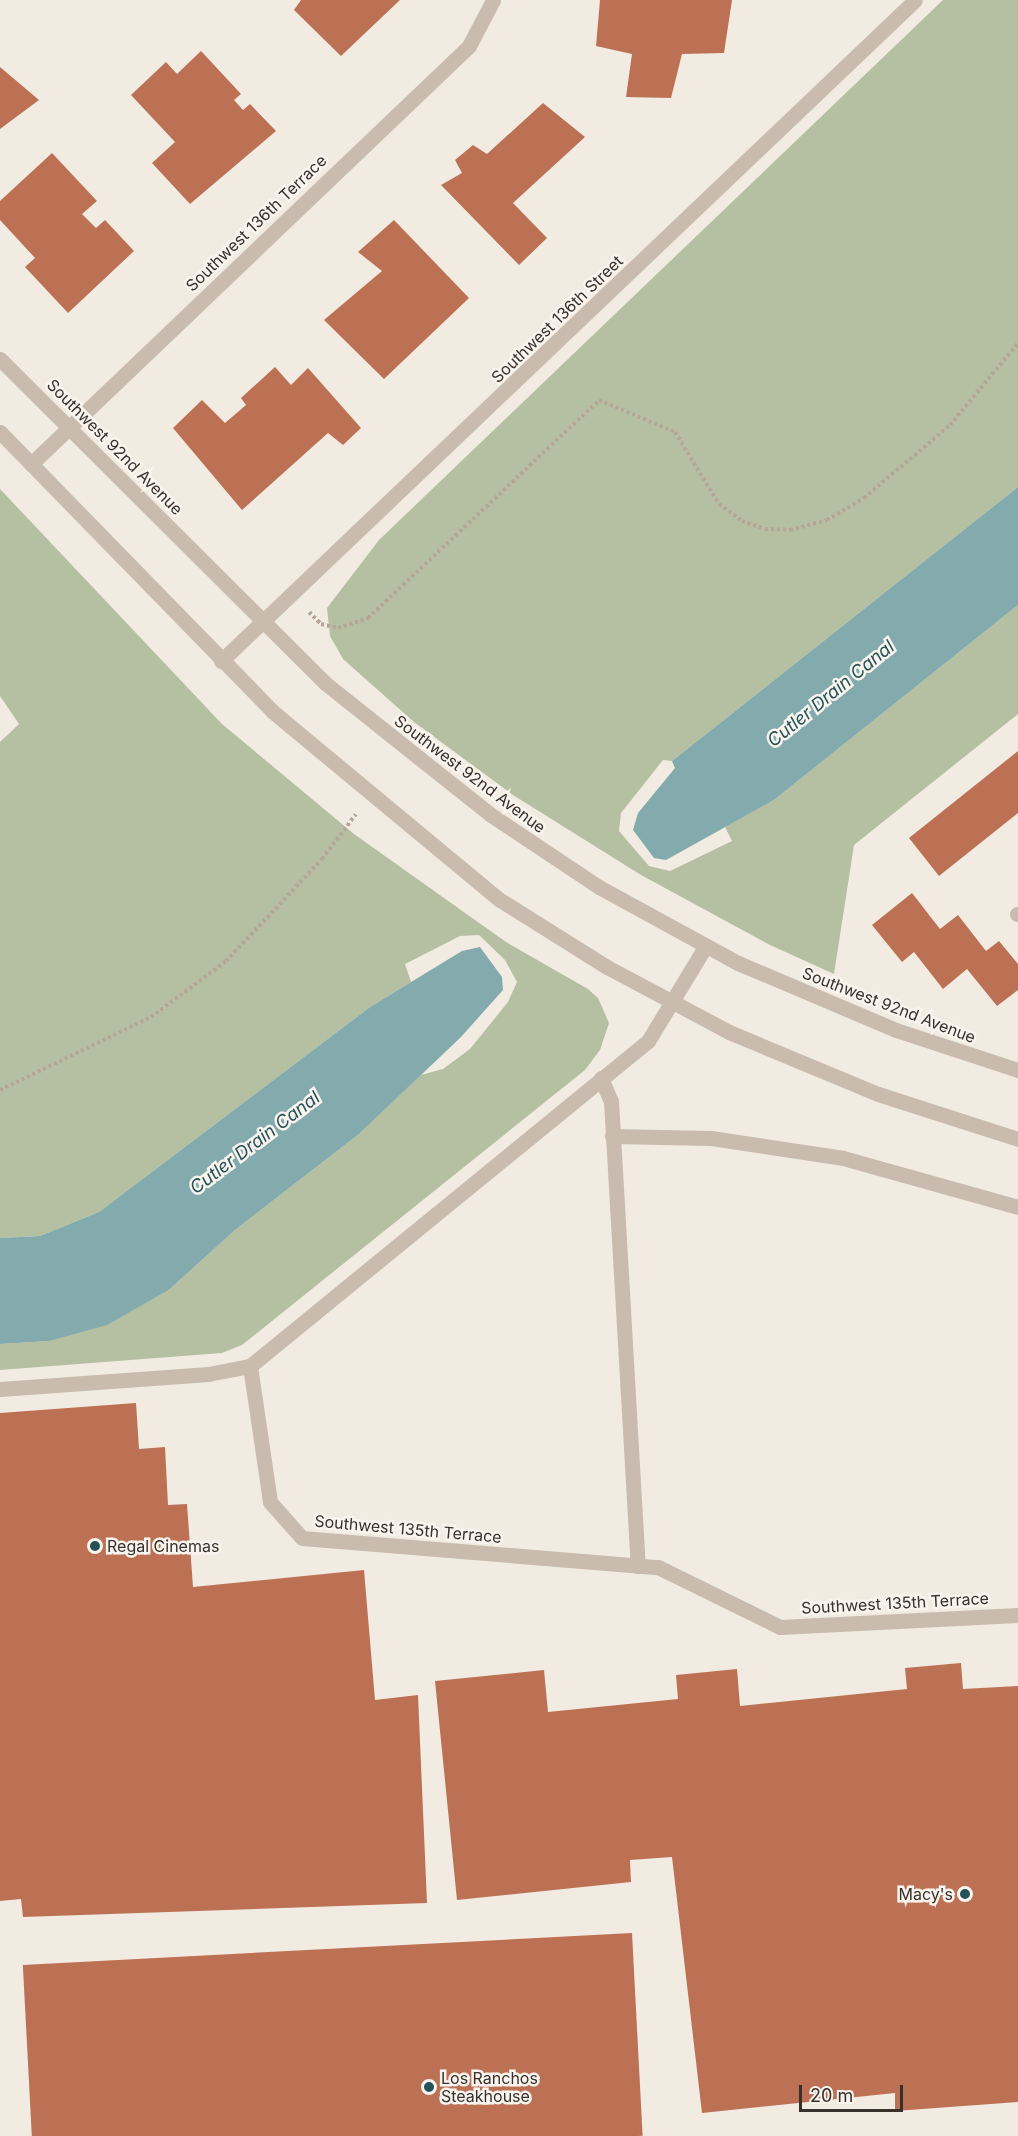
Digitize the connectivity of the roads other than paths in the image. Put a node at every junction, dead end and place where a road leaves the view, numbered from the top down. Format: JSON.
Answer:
{"nodes":[{"id":1,"x":493,"y":0,"type":"edge"},
{"id":2,"x":915,"y":0,"type":"edge"},
{"id":3,"x":0,"y":359,"type":"edge"},
{"id":4,"x":71,"y":426,"type":"junction"},
{"id":5,"x":0,"y":432,"type":"edge"},
{"id":6,"x":31,"y":464,"type":"junction"},
{"id":7,"x":265,"y":623,"type":"junction"},
{"id":8,"x":221,"y":661,"type":"junction"},
{"id":9,"x":705,"y":947,"type":"junction"},
{"id":10,"x":671,"y":1002,"type":"junction"},
{"id":11,"x":1018,"y":1070,"type":"edge"},
{"id":12,"x":602,"y":1078,"type":"junction"},
{"id":13,"x":612,"y":1136,"type":"junction"},
{"id":14,"x":1018,"y":1139,"type":"edge"},
{"id":15,"x":1018,"y":1207,"type":"edge"},
{"id":16,"x":250,"y":1366,"type":"junction"},
{"id":17,"x":0,"y":1389,"type":"edge"},
{"id":18,"x":638,"y":1566,"type":"junction"},
{"id":19,"x":1018,"y":1615,"type":"edge"}],
"edges":[{"from":1,"to":4,"type":"street","name":"Southwest 136th Terrace"},
{"from":2,"to":7,"type":"street","name":"Southwest 136th Street"},
{"from":3,"to":4,"type":"street","name":"Southwest 92nd Avenue"},
{"from":4,"to":6,"type":"street","name":"Southwest 136th Terrace"},
{"from":4,"to":7,"type":"street","name":"Southwest 92nd Avenue"},
{"from":5,"to":6,"type":"street"},
{"from":6,"to":8,"type":"street"},
{"from":7,"to":8,"type":"street","name":"Southwest 136th Street"},
{"from":7,"to":9,"type":"street","name":"Southwest 92nd Avenue"},
{"from":8,"to":10,"type":"street"},
{"from":9,"to":10,"type":"street"},
{"from":9,"to":11,"type":"street","name":"Southwest 92nd Avenue"},
{"from":10,"to":12,"type":"street"},
{"from":10,"to":14,"type":"street"},
{"from":12,"to":13,"type":"street"},
{"from":12,"to":16,"type":"street"},
{"from":13,"to":15,"type":"street"},
{"from":13,"to":18,"type":"street"},
{"from":16,"to":17,"type":"street"},
{"from":16,"to":18,"type":"street","name":"Southwest 135th Terrace"},
{"from":18,"to":19,"type":"street","name":"Southwest 135th Terrace"}]}
